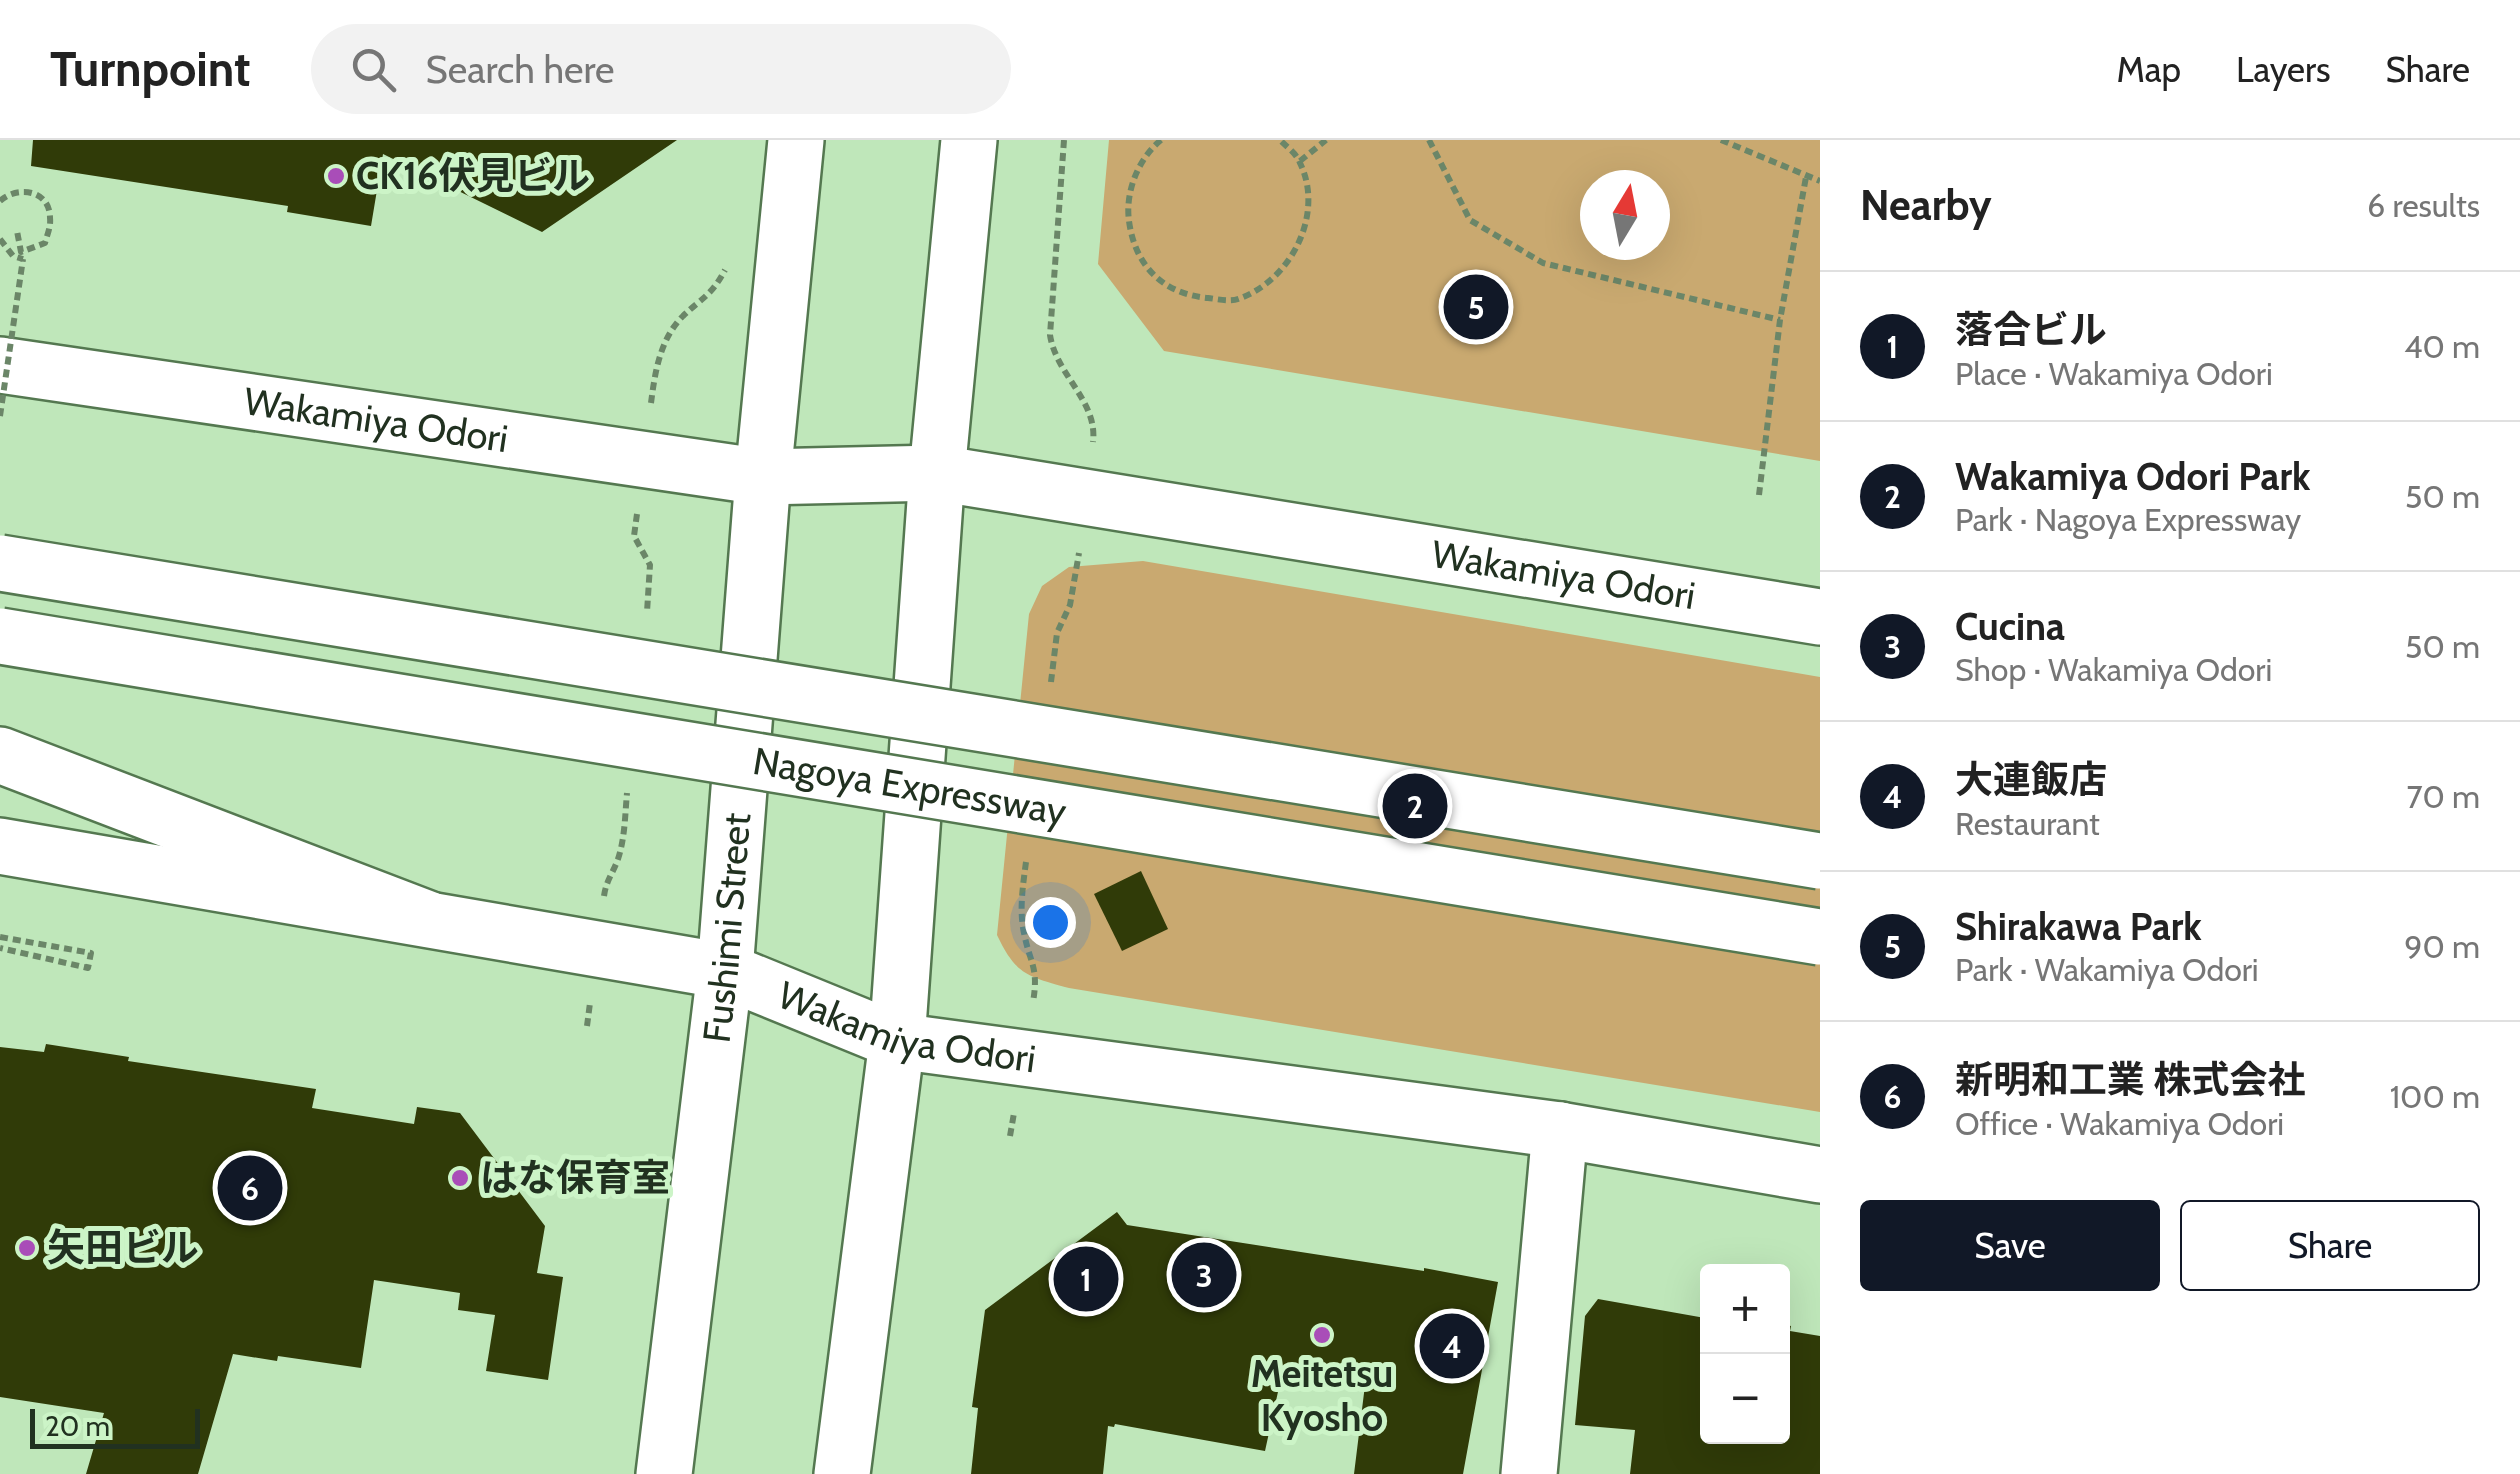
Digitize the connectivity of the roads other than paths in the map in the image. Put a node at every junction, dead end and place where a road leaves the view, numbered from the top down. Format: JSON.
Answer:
{"nodes":[{"id":1,"x":796,"y":140,"type":"edge"},
{"id":2,"x":969,"y":140,"type":"edge"},
{"id":3,"x":0,"y":365,"type":"edge"},
{"id":4,"x":936,"y":473,"type":"junction"},
{"id":5,"x":763,"y":477,"type":"junction"},
{"id":6,"x":0,"y":563,"type":"edge"},
{"id":7,"x":1820,"y":616,"type":"edge"},
{"id":8,"x":0,"y":636,"type":"edge"},
{"id":9,"x":0,"y":754,"type":"edge"},
{"id":10,"x":0,"y":846,"type":"edge"},
{"id":11,"x":1820,"y":862,"type":"edge"},
{"id":12,"x":428,"y":920,"type":"junction"},
{"id":13,"x":1820,"y":938,"type":"edge"},
{"id":14,"x":725,"y":971,"type":"junction"},
{"id":15,"x":897,"y":1041,"type":"junction"},
{"id":16,"x":1560,"y":1130,"type":"junction"},
{"id":17,"x":1820,"y":1175,"type":"edge"},
{"id":18,"x":664,"y":1474,"type":"edge"},
{"id":19,"x":842,"y":1474,"type":"edge"},
{"id":20,"x":1530,"y":1474,"type":"edge"}],
"edges":[{"from":1,"to":5,"type":"main road","name":"Fushimi Street"},
{"from":2,"to":4,"type":"main road"},
{"from":3,"to":5,"type":"main road","name":"Wakamiya Odori"},
{"from":4,"to":5,"type":"main road","name":"Wakamiya Odori"},
{"from":4,"to":7,"type":"main road","name":"Wakamiya Odori"},
{"from":4,"to":15,"type":"main road"},
{"from":5,"to":14,"type":"main road","name":"Fushimi Street"},
{"from":6,"to":11,"type":"main road","name":"Nagoya Expressway","bridge":true},
{"from":8,"to":13,"type":"main road","name":"Nagoya Expressway","bridge":true},
{"from":9,"to":12,"type":"main road"},
{"from":10,"to":12,"type":"main road","name":"Wakamiya Odori"},
{"from":12,"to":14,"type":"main road","name":"Wakamiya Odori"},
{"from":14,"to":15,"type":"main road","name":"Wakamiya Odori"},
{"from":14,"to":18,"type":"main road","name":"Fushimi Street"},
{"from":15,"to":16,"type":"main road","name":"Wakamiya Odori"},
{"from":15,"to":19,"type":"main road"},
{"from":16,"to":17,"type":"main road","name":"Wakamiya Odori"},
{"from":16,"to":20,"type":"main road"}]}
